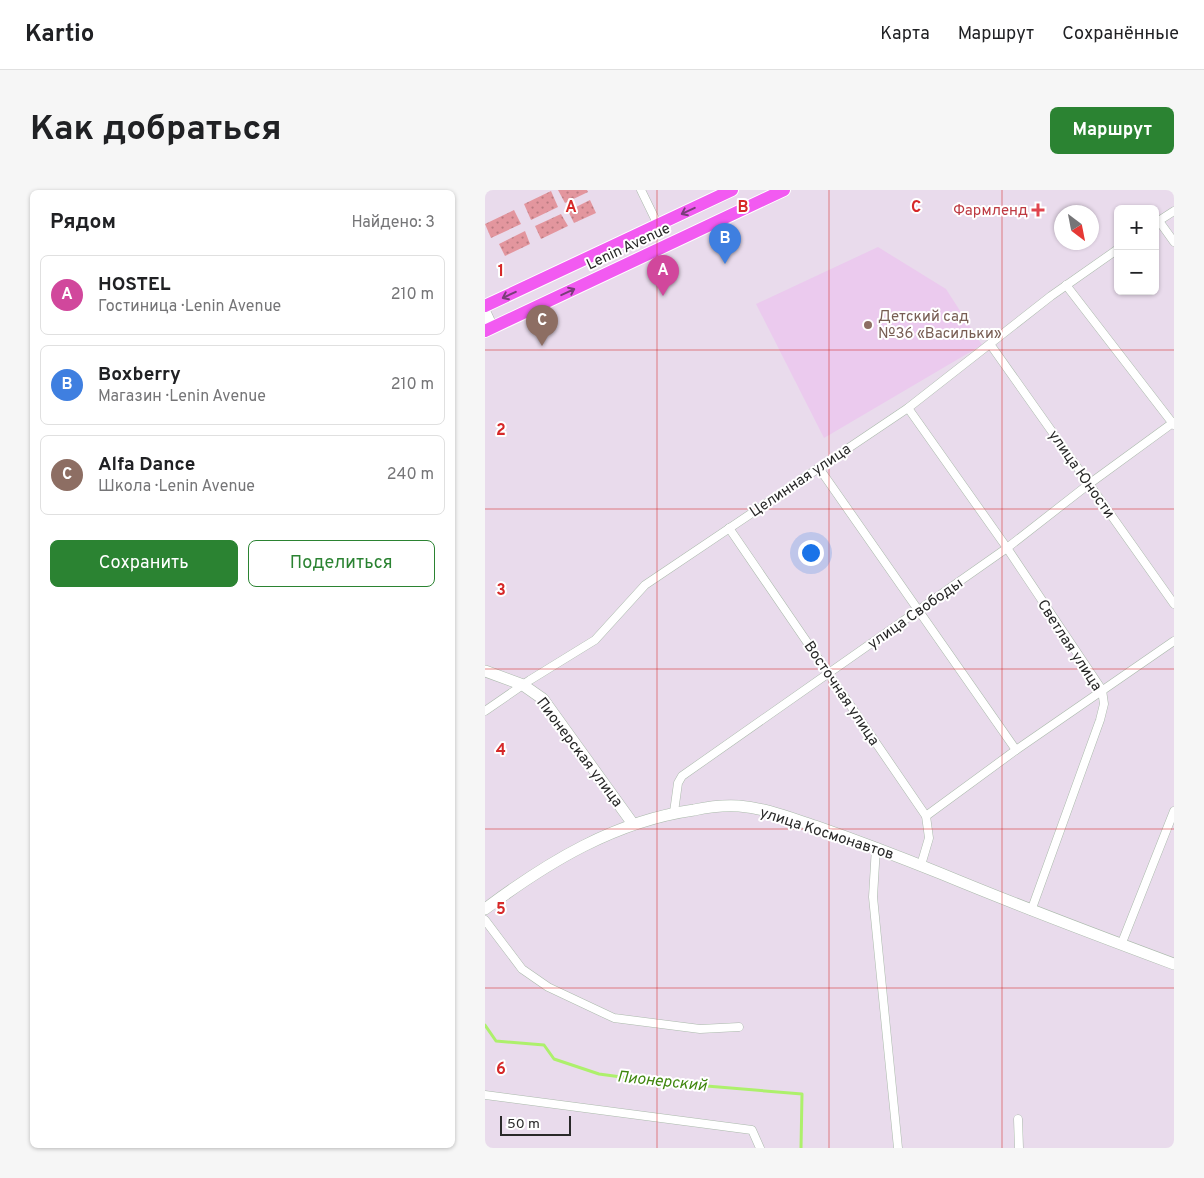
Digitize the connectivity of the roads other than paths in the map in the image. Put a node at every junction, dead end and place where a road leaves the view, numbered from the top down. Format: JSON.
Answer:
{"nodes":[{"id":1,"x":641,"y":190,"type":"edge"},
{"id":2,"x":732,"y":190,"type":"edge"},
{"id":3,"x":784,"y":190,"type":"edge"},
{"id":4,"x":1174,"y":211,"type":"edge"},
{"id":5,"x":1159,"y":221,"type":"edge"},
{"id":6,"x":1159,"y":224,"type":"edge"},
{"id":7,"x":658,"y":225,"type":"junction"},
{"id":8,"x":1174,"y":242,"type":"edge"},
{"id":9,"x":1114,"y":253,"type":"edge"},
{"id":10,"x":1066,"y":285,"type":"junction"},
{"id":11,"x":485,"y":306,"type":"edge"},
{"id":12,"x":485,"y":312,"type":"edge"},
{"id":13,"x":489,"y":329,"type":"edge"},
{"id":14,"x":990,"y":344,"type":"junction"},
{"id":15,"x":908,"y":408,"type":"junction"},
{"id":16,"x":1174,"y":424,"type":"edge"},
{"id":17,"x":819,"y":468,"type":"junction"},
{"id":18,"x":1089,"y":484,"type":"junction"},
{"id":19,"x":729,"y":528,"type":"junction"},
{"id":20,"x":1007,"y":548,"type":"junction"},
{"id":21,"x":1174,"y":604,"type":"edge"},
{"id":22,"x":918,"y":610,"type":"junction"},
{"id":23,"x":1174,"y":641,"type":"edge"},
{"id":24,"x":485,"y":671,"type":"edge"},
{"id":25,"x":830,"y":674,"type":"junction"},
{"id":26,"x":523,"y":685,"type":"junction"},
{"id":27,"x":1102,"y":690,"type":"junction"},
{"id":28,"x":485,"y":711,"type":"edge"},
{"id":29,"x":1016,"y":750,"type":"junction"},
{"id":30,"x":1174,"y":811,"type":"edge"},
{"id":31,"x":674,"y":812,"type":"junction"},
{"id":32,"x":926,"y":816,"type":"junction"},
{"id":33,"x":633,"y":824,"type":"junction"},
{"id":34,"x":876,"y":847,"type":"junction"},
{"id":35,"x":921,"y":865,"type":"junction"},
{"id":36,"x":485,"y":909,"type":"edge"},
{"id":37,"x":1031,"y":910,"type":"junction"},
{"id":38,"x":485,"y":920,"type":"edge"},
{"id":39,"x":1121,"y":945,"type":"junction"},
{"id":40,"x":1174,"y":964,"type":"edge"},
{"id":41,"x":739,"y":1027,"type":"dead end"},
{"id":42,"x":485,"y":1095,"type":"edge"},
{"id":43,"x":1018,"y":1119,"type":"dead end"},
{"id":44,"x":760,"y":1148,"type":"edge"},
{"id":45,"x":898,"y":1148,"type":"edge"},
{"id":46,"x":1019,"y":1148,"type":"edge"}],
"edges":[{"from":1,"to":7,"type":"street"},
{"from":2,"to":7,"type":"main road","name":"Lenin Avenue","one_way":true},
{"from":13,"to":3,"type":"main road","name":"Lenin Avenue","one_way":true},
{"from":4,"to":5,"type":"street"},
{"from":6,"to":8,"type":"street"},
{"from":7,"to":11,"type":"main road","name":"Lenin Avenue","one_way":true},
{"from":9,"to":10,"type":"street","name":"Целинная улица"},
{"from":10,"to":14,"type":"street","name":"Целинная улица"},
{"from":10,"to":16,"type":"street"},
{"from":12,"to":13,"type":"main road"},
{"from":14,"to":15,"type":"street","name":"Целинная улица"},
{"from":14,"to":18,"type":"street","name":"улица Юности"},
{"from":15,"to":17,"type":"street","name":"Целинная улица"},
{"from":15,"to":20,"type":"street","name":"Светлая улица"},
{"from":16,"to":18,"type":"street","name":"улица Свободы"},
{"from":17,"to":19,"type":"street","name":"Целинная улица"},
{"from":17,"to":22,"type":"street"},
{"from":18,"to":20,"type":"street","name":"улица Свободы"},
{"from":18,"to":21,"type":"street","name":"улица Юности"},
{"from":19,"to":25,"type":"street","name":"Восточная улица"},
{"from":19,"to":26,"type":"street","name":"Целинная улица"},
{"from":20,"to":22,"type":"street","name":"улица Свободы"},
{"from":20,"to":27,"type":"street","name":"Светлая улица"},
{"from":22,"to":25,"type":"street","name":"улица Свободы"},
{"from":22,"to":29,"type":"street"},
{"from":23,"to":27,"type":"street"},
{"from":24,"to":26,"type":"main road","name":"Пионерская улица"},
{"from":25,"to":31,"type":"street","name":"улица Свободы"},
{"from":25,"to":32,"type":"street","name":"Восточная улица"},
{"from":26,"to":28,"type":"street","name":"Целинная улица"},
{"from":26,"to":33,"type":"main road","name":"Пионерская улица"},
{"from":27,"to":29,"type":"street"},
{"from":27,"to":37,"type":"street","name":"Светлая улица"},
{"from":29,"to":32,"type":"street"},
{"from":30,"to":39,"type":"street"},
{"from":31,"to":33,"type":"main road","name":"улица Космонавтов"},
{"from":31,"to":34,"type":"main road","name":"улица Космонавтов"},
{"from":32,"to":35,"type":"street","name":"Восточная улица"},
{"from":33,"to":36,"type":"main road","name":"улица Космонавтов"},
{"from":34,"to":35,"type":"main road","name":"улица Космонавтов"},
{"from":34,"to":45,"type":"street"},
{"from":35,"to":37,"type":"main road","name":"улица Космонавтов"},
{"from":37,"to":39,"type":"main road","name":"улица Космонавтов"},
{"from":38,"to":41,"type":"street"},
{"from":39,"to":40,"type":"main road","name":"улица Космонавтов"},
{"from":42,"to":44,"type":"street"},
{"from":43,"to":46,"type":"street"}]}
